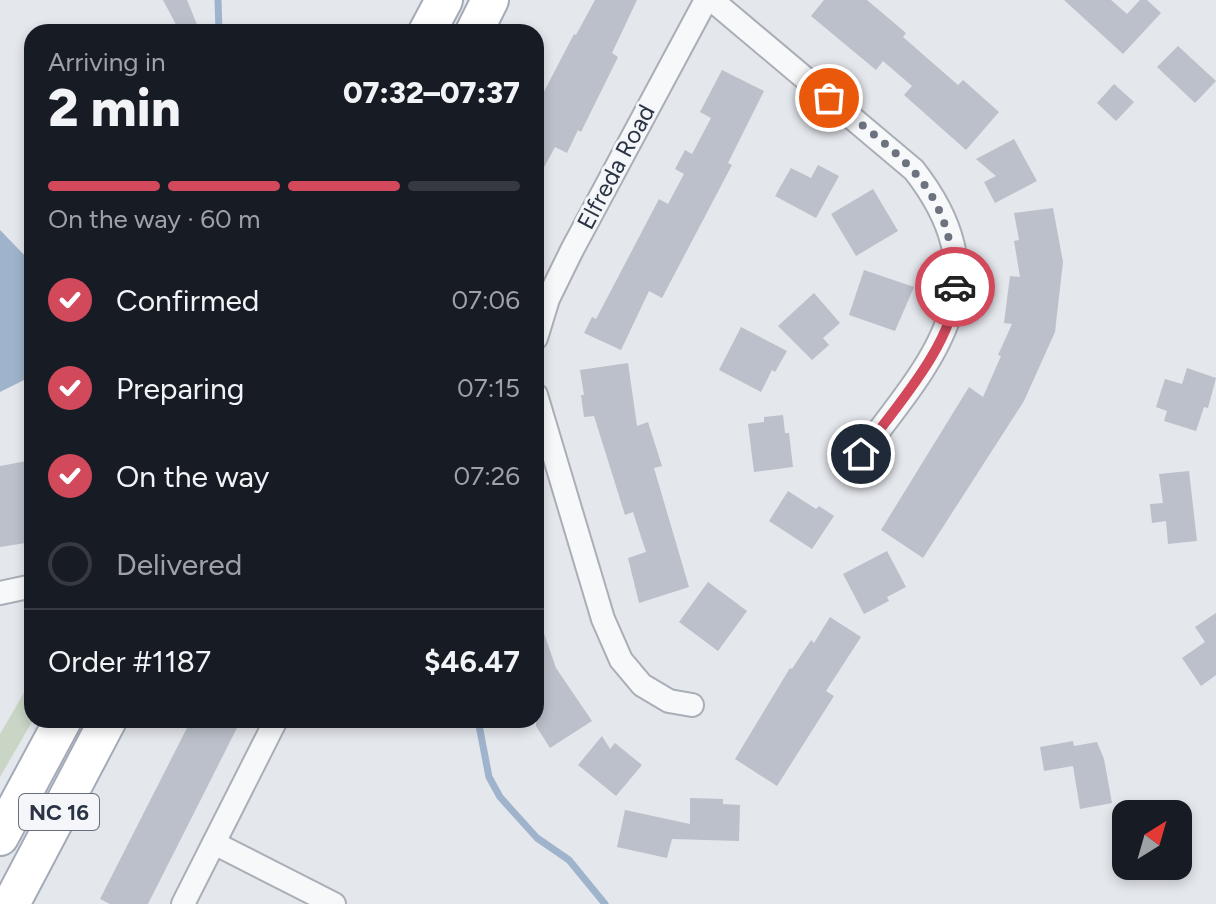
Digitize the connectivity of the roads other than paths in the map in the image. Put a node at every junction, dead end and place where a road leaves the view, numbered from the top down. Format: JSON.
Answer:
{"nodes":[{"id":1,"x":444,"y":0,"type":"edge"},
{"id":2,"x":490,"y":0,"type":"edge"},
{"id":3,"x":709,"y":0,"type":"edge"},
{"id":4,"x":431,"y":24,"type":"edge"},
{"id":5,"x":478,"y":24,"type":"edge"},
{"id":6,"x":544,"y":312,"type":"edge"},
{"id":7,"x":544,"y":422,"type":"edge"},
{"id":8,"x":861,"y":454,"type":"dead end"},
{"id":9,"x":24,"y":590,"type":"edge"},
{"id":10,"x":0,"y":593,"type":"edge"},
{"id":11,"x":692,"y":705,"type":"dead end"},
{"id":12,"x":59,"y":728,"type":"edge"},
{"id":13,"x":104,"y":728,"type":"edge"},
{"id":14,"x":272,"y":728,"type":"edge"},
{"id":15,"x":0,"y":837,"type":"edge"},
{"id":16,"x":214,"y":843,"type":"junction"},
{"id":17,"x":11,"y":904,"type":"edge"},
{"id":18,"x":183,"y":904,"type":"edge"},
{"id":19,"x":334,"y":904,"type":"edge"}],
"edges":[{"from":1,"to":4,"type":"main road"},
{"from":2,"to":5,"type":"main road"},
{"from":3,"to":6,"type":"street","name":"Elfreda Road"},
{"from":3,"to":8,"type":"street"},
{"from":7,"to":11,"type":"street"},
{"from":9,"to":10,"type":"street"},
{"from":12,"to":15,"type":"main road","number":"NC 16"},
{"from":13,"to":17,"type":"main road","number":"NC 16"},
{"from":14,"to":16,"type":"street"},
{"from":16,"to":18,"type":"street"},
{"from":16,"to":19,"type":"street"}]}
